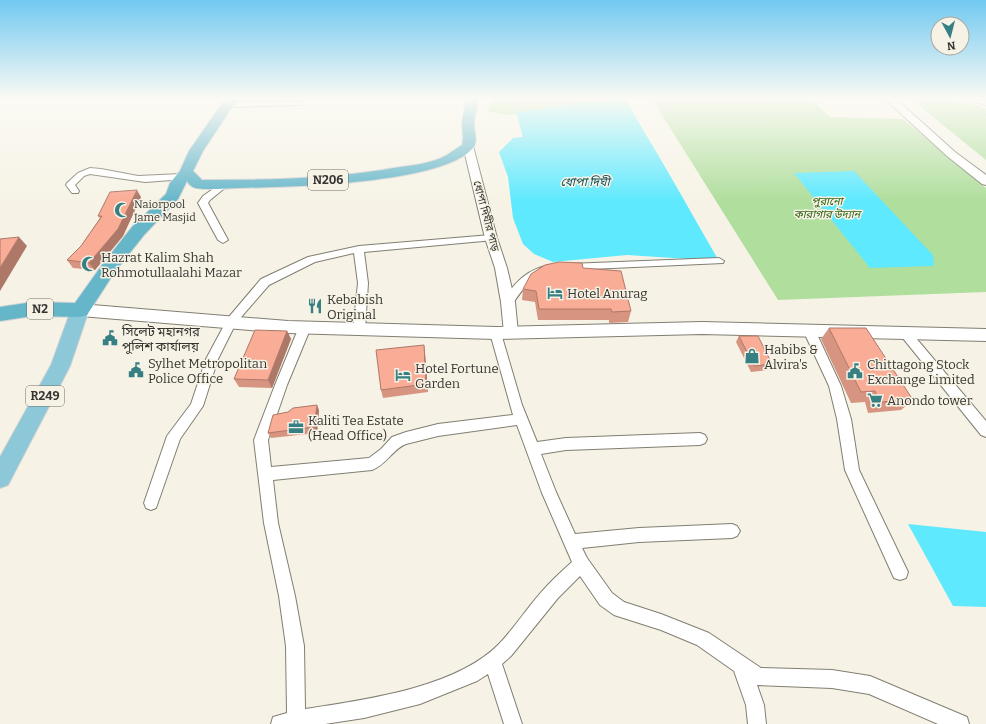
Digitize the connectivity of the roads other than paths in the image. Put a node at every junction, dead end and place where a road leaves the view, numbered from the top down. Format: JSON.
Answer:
{"nodes":[{"id":1,"x":209,"y":133,"type":"edge"},
{"id":2,"x":469,"y":133,"type":"edge"},
{"id":3,"x":473,"y":133,"type":"edge"},
{"id":4,"x":927,"y":133,"type":"edge"},
{"id":5,"x":469,"y":140,"type":"junction"},
{"id":6,"x":184,"y":175,"type":"junction"},
{"id":7,"x":986,"y":182,"type":"edge"},
{"id":8,"x":198,"y":184,"type":"junction"},
{"id":9,"x":223,"y":185,"type":"junction"},
{"id":10,"x":75,"y":191,"type":"dead end"},
{"id":11,"x":173,"y":196,"type":"junction"},
{"id":12,"x":491,"y":238,"type":"junction"},
{"id":13,"x":222,"y":240,"type":"dead end"},
{"id":14,"x":359,"y":249,"type":"junction"},
{"id":15,"x":719,"y":261,"type":"dead end"},
{"id":16,"x":508,"y":302,"type":"junction"},
{"id":17,"x":80,"y":310,"type":"junction"},
{"id":18,"x":0,"y":314,"type":"edge"},
{"id":19,"x":232,"y":321,"type":"junction"},
{"id":20,"x":305,"y":328,"type":"junction"},
{"id":21,"x":359,"y":329,"type":"junction"},
{"id":22,"x":809,"y":330,"type":"junction"},
{"id":23,"x":503,"y":333,"type":"junction"},
{"id":24,"x":906,"y":334,"type":"junction"},
{"id":25,"x":986,"y":335,"type":"edge"},
{"id":26,"x":521,"y":419,"type":"junction"},
{"id":27,"x":986,"y":431,"type":"edge"},
{"id":28,"x":700,"y":439,"type":"dead end"},
{"id":29,"x":533,"y":449,"type":"junction"},
{"id":30,"x":265,"y":474,"type":"junction"},
{"id":31,"x":0,"y":478,"type":"edge"},
{"id":32,"x":151,"y":503,"type":"dead end"},
{"id":33,"x":732,"y":531,"type":"dead end"},
{"id":34,"x":571,"y":542,"type":"junction"},
{"id":35,"x":581,"y":564,"type":"junction"},
{"id":36,"x":900,"y":572,"type":"dead end"},
{"id":37,"x":492,"y":661,"type":"junction"},
{"id":38,"x":741,"y":666,"type":"junction"},
{"id":39,"x":289,"y":722,"type":"edge"},
{"id":40,"x":513,"y":724,"type":"edge"},
{"id":41,"x":756,"y":724,"type":"edge"},
{"id":42,"x":960,"y":724,"type":"edge"}],
"edges":[{"from":1,"to":6,"type":"highway"},
{"from":2,"to":5,"type":"highway","name":"ধোপা দিঘীর পাড়"},
{"from":3,"to":5,"type":"highway","number":"N206"},
{"from":4,"to":7,"type":"main road"},
{"from":5,"to":9,"type":"highway","number":"N206"},
{"from":5,"to":12,"type":"street","name":"ধোপা দিঘীর পাড়"},
{"from":6,"to":8,"type":"highway"},
{"from":6,"to":10,"type":"street"},
{"from":6,"to":11,"type":"highway"},
{"from":8,"to":9,"type":"highway","number":"N206"},
{"from":8,"to":11,"type":"highway","number":"N206"},
{"from":9,"to":13,"type":"street"},
{"from":11,"to":17,"type":"highway"},
{"from":12,"to":14,"type":"street"},
{"from":12,"to":16,"type":"street","name":"ধোপা দিঘীর পাড়"},
{"from":14,"to":19,"type":"street"},
{"from":14,"to":21,"type":"street"},
{"from":15,"to":16,"type":"street"},
{"from":16,"to":23,"type":"street","name":"ধোপা দিঘীর পাড়"},
{"from":17,"to":18,"type":"highway","number":"N2"},
{"from":17,"to":19,"type":"main road"},
{"from":17,"to":31,"type":"main road","number":"R249"},
{"from":19,"to":20,"type":"main road"},
{"from":19,"to":32,"type":"street"},
{"from":20,"to":21,"type":"main road"},
{"from":20,"to":30,"type":"street"},
{"from":21,"to":23,"type":"main road"},
{"from":22,"to":23,"type":"main road"},
{"from":22,"to":24,"type":"main road"},
{"from":22,"to":36,"type":"street"},
{"from":23,"to":26,"type":"street"},
{"from":24,"to":25,"type":"main road"},
{"from":24,"to":27,"type":"street"},
{"from":26,"to":29,"type":"street"},
{"from":26,"to":30,"type":"street"},
{"from":28,"to":29,"type":"street"},
{"from":29,"to":34,"type":"street"},
{"from":30,"to":39,"type":"street"},
{"from":33,"to":34,"type":"street"},
{"from":34,"to":35,"type":"street"},
{"from":35,"to":37,"type":"street"},
{"from":35,"to":38,"type":"street"},
{"from":37,"to":39,"type":"street"},
{"from":37,"to":40,"type":"street"},
{"from":38,"to":41,"type":"street"},
{"from":38,"to":42,"type":"street"}]}
